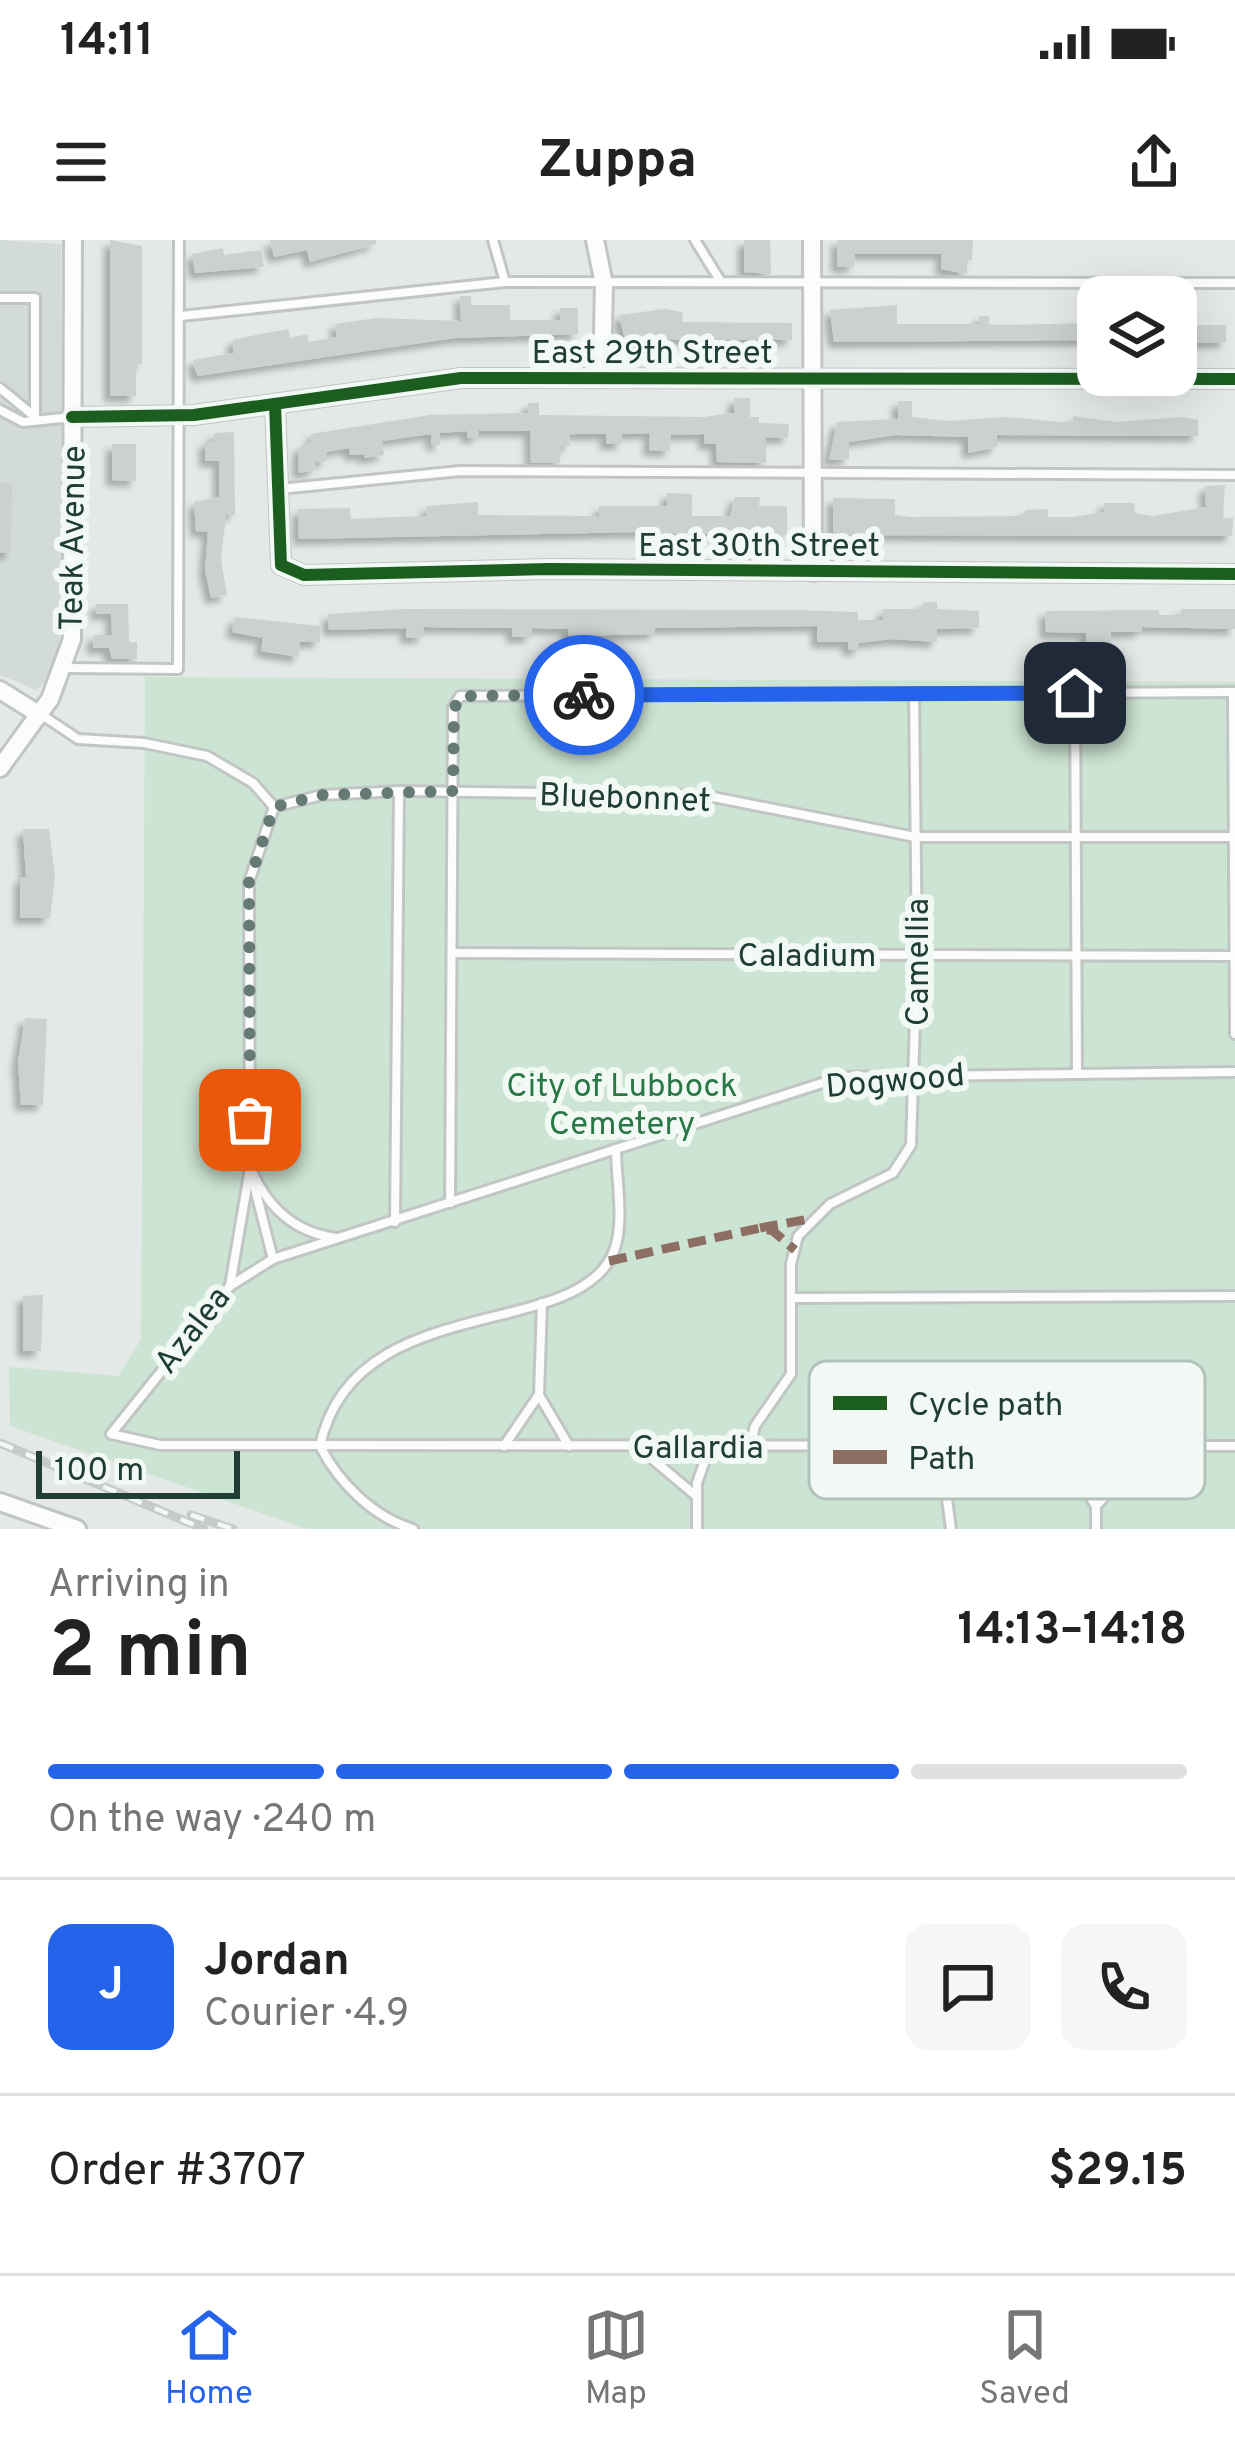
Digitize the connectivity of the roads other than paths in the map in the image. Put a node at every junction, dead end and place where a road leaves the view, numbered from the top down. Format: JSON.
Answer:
{"nodes":[{"id":1,"x":73,"y":240,"type":"edge"},
{"id":2,"x":179,"y":240,"type":"edge"},
{"id":3,"x":493,"y":240,"type":"edge"},
{"id":4,"x":595,"y":240,"type":"edge"},
{"id":5,"x":695,"y":240,"type":"edge"},
{"id":6,"x":812,"y":240,"type":"edge"},
{"id":7,"x":505,"y":282,"type":"junction"},
{"id":8,"x":812,"y":282,"type":"junction"},
{"id":9,"x":722,"y":283,"type":"junction"},
{"id":10,"x":1235,"y":283,"type":"edge"},
{"id":11,"x":604,"y":284,"type":"junction"},
{"id":12,"x":0,"y":298,"type":"edge"},
{"id":13,"x":181,"y":316,"type":"junction"},
{"id":14,"x":602,"y":377,"type":"junction"},
{"id":15,"x":812,"y":379,"type":"junction"},
{"id":16,"x":1235,"y":380,"type":"edge"},
{"id":17,"x":0,"y":388,"type":"edge"},
{"id":18,"x":275,"y":404,"type":"junction"},
{"id":19,"x":0,"y":410,"type":"edge"},
{"id":20,"x":35,"y":417,"type":"junction"},
{"id":21,"x":179,"y":417,"type":"junction"},
{"id":22,"x":72,"y":418,"type":"junction"},
{"id":23,"x":813,"y":473,"type":"junction"},
{"id":24,"x":1235,"y":475,"type":"edge"},
{"id":25,"x":278,"y":489,"type":"junction"},
{"id":26,"x":813,"y":572,"type":"junction"},
{"id":27,"x":1235,"y":574,"type":"edge"},
{"id":28,"x":65,"y":668,"type":"junction"},
{"id":29,"x":0,"y":690,"type":"edge"},
{"id":30,"x":1234,"y":692,"type":"edge"},
{"id":31,"x":1075,"y":693,"type":"junction"},
{"id":32,"x":914,"y":694,"type":"junction"},
{"id":33,"x":40,"y":715,"type":"junction"},
{"id":34,"x":0,"y":768,"type":"edge"},
{"id":35,"x":399,"y":791,"type":"junction"},
{"id":36,"x":453,"y":791,"type":"junction"},
{"id":37,"x":274,"y":807,"type":"junction"},
{"id":38,"x":916,"y":837,"type":"junction"},
{"id":39,"x":1075,"y":837,"type":"junction"},
{"id":40,"x":1235,"y":837,"type":"edge"},
{"id":41,"x":452,"y":953,"type":"junction"},
{"id":42,"x":917,"y":955,"type":"junction"},
{"id":43,"x":1074,"y":955,"type":"junction"},
{"id":44,"x":1235,"y":956,"type":"edge"},
{"id":45,"x":1235,"y":1034,"type":"edge"},
{"id":46,"x":914,"y":1072,"type":"junction"},
{"id":47,"x":1077,"y":1072,"type":"junction"},
{"id":48,"x":1235,"y":1072,"type":"edge"},
{"id":49,"x":616,"y":1149,"type":"junction"},
{"id":50,"x":250,"y":1168,"type":"junction"},
{"id":51,"x":450,"y":1204,"type":"junction"},
{"id":52,"x":395,"y":1222,"type":"junction"},
{"id":53,"x":338,"y":1238,"type":"junction"},
{"id":54,"x":273,"y":1259,"type":"junction"},
{"id":55,"x":230,"y":1286,"type":"junction"},
{"id":56,"x":1235,"y":1296,"type":"edge"},
{"id":57,"x":793,"y":1298,"type":"junction"},
{"id":58,"x":542,"y":1304,"type":"junction"},
{"id":59,"x":539,"y":1395,"type":"junction"},
{"id":60,"x":160,"y":1445,"type":"joint"},
{"id":61,"x":320,"y":1445,"type":"junction"},
{"id":62,"x":504,"y":1446,"type":"junction"},
{"id":63,"x":569,"y":1446,"type":"junction"},
{"id":64,"x":636,"y":1446,"type":"junction"},
{"id":65,"x":710,"y":1446,"type":"junction"},
{"id":66,"x":750,"y":1446,"type":"junction"},
{"id":67,"x":809,"y":1446,"type":"edge"},
{"id":68,"x":696,"y":1496,"type":"junction"},
{"id":69,"x":947,"y":1499,"type":"edge"},
{"id":70,"x":1092,"y":1499,"type":"edge"},
{"id":71,"x":1102,"y":1499,"type":"edge"},
{"id":72,"x":0,"y":1502,"type":"edge"},
{"id":73,"x":1096,"y":1506,"type":"junction"},
{"id":74,"x":39,"y":1523,"type":"edge"},
{"id":75,"x":77,"y":1529,"type":"edge"},
{"id":76,"x":413,"y":1529,"type":"edge"},
{"id":77,"x":697,"y":1529,"type":"edge"},
{"id":78,"x":951,"y":1529,"type":"edge"},
{"id":79,"x":1096,"y":1529,"type":"edge"}],
"edges":[{"from":1,"to":22,"type":"street","name":"Teak Avenue"},
{"from":2,"to":13,"type":"lane"},
{"from":3,"to":7,"type":"lane"},
{"from":4,"to":11,"type":"street"},
{"from":5,"to":9,"type":"lane"},
{"from":6,"to":8,"type":"street"},
{"from":7,"to":11,"type":"lane"},
{"from":7,"to":13,"type":"lane"},
{"from":8,"to":9,"type":"lane"},
{"from":8,"to":10,"type":"lane"},
{"from":8,"to":15,"type":"street"},
{"from":9,"to":11,"type":"lane"},
{"from":11,"to":14,"type":"street"},
{"from":12,"to":20,"type":"lane"},
{"from":13,"to":21,"type":"lane"},
{"from":14,"to":15,"type":"street","name":"East 29th Street"},
{"from":14,"to":18,"type":"street","name":"East 29th Street"},
{"from":15,"to":16,"type":"street","name":"East 29th Street"},
{"from":15,"to":23,"type":"street"},
{"from":17,"to":20,"type":"lane"},
{"from":18,"to":21,"type":"street","name":"East 29th Street"},
{"from":18,"to":25,"type":"street"},
{"from":19,"to":20,"type":"lane"},
{"from":20,"to":22,"type":"lane"},
{"from":21,"to":22,"type":"street","name":"East 29th Street"},
{"from":21,"to":28,"type":"lane"},
{"from":22,"to":28,"type":"street","name":"Teak Avenue"},
{"from":23,"to":24,"type":"lane"},
{"from":23,"to":25,"type":"lane"},
{"from":23,"to":26,"type":"street"},
{"from":25,"to":26,"type":"street","name":"East 30th Street"},
{"from":26,"to":27,"type":"street","name":"East 30th Street"},
{"from":28,"to":33,"type":"street","name":"Teak Avenue"},
{"from":29,"to":33,"type":"street"},
{"from":30,"to":31,"type":"lane"},
{"from":30,"to":40,"type":"lane"},
{"from":31,"to":32,"type":"lane"},
{"from":31,"to":39,"type":"lane"},
{"from":32,"to":36,"type":"lane"},
{"from":32,"to":38,"type":"lane","name":"Camellia"},
{"from":33,"to":34,"type":"street"},
{"from":33,"to":37,"type":"lane"},
{"from":35,"to":36,"type":"lane","name":"Bluebonnet"},
{"from":35,"to":37,"type":"lane","name":"Bluebonnet"},
{"from":35,"to":52,"type":"lane"},
{"from":36,"to":38,"type":"lane","name":"Bluebonnet"},
{"from":36,"to":41,"type":"lane"},
{"from":37,"to":50,"type":"lane","name":"Azalea"},
{"from":38,"to":39,"type":"lane","name":"Bluebonnet"},
{"from":38,"to":42,"type":"lane","name":"Camellia"},
{"from":39,"to":40,"type":"lane","name":"Bluebonnet"},
{"from":39,"to":43,"type":"lane"},
{"from":40,"to":44,"type":"lane"},
{"from":41,"to":42,"type":"lane","name":"Caladium"},
{"from":41,"to":51,"type":"lane"},
{"from":42,"to":43,"type":"lane","name":"Caladium"},
{"from":42,"to":46,"type":"lane","name":"Camellia"},
{"from":43,"to":44,"type":"lane","name":"Caladium"},
{"from":43,"to":47,"type":"lane"},
{"from":44,"to":45,"type":"lane"},
{"from":46,"to":47,"type":"lane","name":"Dogwood"},
{"from":46,"to":49,"type":"lane","name":"Dogwood"},
{"from":46,"to":57,"type":"lane","name":"Camellia"},
{"from":47,"to":48,"type":"lane","name":"Dogwood"},
{"from":49,"to":51,"type":"lane","name":"Dogwood"},
{"from":49,"to":58,"type":"lane"},
{"from":50,"to":53,"type":"lane"},
{"from":50,"to":54,"type":"lane"},
{"from":50,"to":55,"type":"lane","name":"Azalea"},
{"from":51,"to":52,"type":"lane","name":"Dogwood"},
{"from":52,"to":53,"type":"lane","name":"Dogwood"},
{"from":53,"to":54,"type":"lane","name":"Dogwood"},
{"from":54,"to":55,"type":"lane","name":"Dogwood"},
{"from":55,"to":60,"type":"lane","name":"Azalea"},
{"from":56,"to":57,"type":"lane"},
{"from":57,"to":66,"type":"lane","name":"Camellia"},
{"from":58,"to":59,"type":"lane"},
{"from":58,"to":61,"type":"lane"},
{"from":59,"to":62,"type":"lane"},
{"from":59,"to":63,"type":"lane"},
{"from":60,"to":61,"type":"lane","name":"Gallardia"},
{"from":61,"to":62,"type":"lane","name":"Gallardia"},
{"from":61,"to":76,"type":"lane"},
{"from":62,"to":63,"type":"lane","name":"Gallardia"},
{"from":63,"to":64,"type":"lane","name":"Gallardia"},
{"from":64,"to":65,"type":"lane","name":"Gallardia"},
{"from":64,"to":68,"type":"lane"},
{"from":65,"to":66,"type":"lane","name":"Gallardia"},
{"from":65,"to":68,"type":"lane"},
{"from":66,"to":67,"type":"lane","name":"Gallardia"},
{"from":68,"to":77,"type":"lane"},
{"from":69,"to":78,"type":"lane"},
{"from":70,"to":73,"type":"lane"},
{"from":71,"to":73,"type":"lane"},
{"from":72,"to":74,"type":"street"},
{"from":73,"to":79,"type":"lane"},
{"from":74,"to":75,"type":"street"}]}
